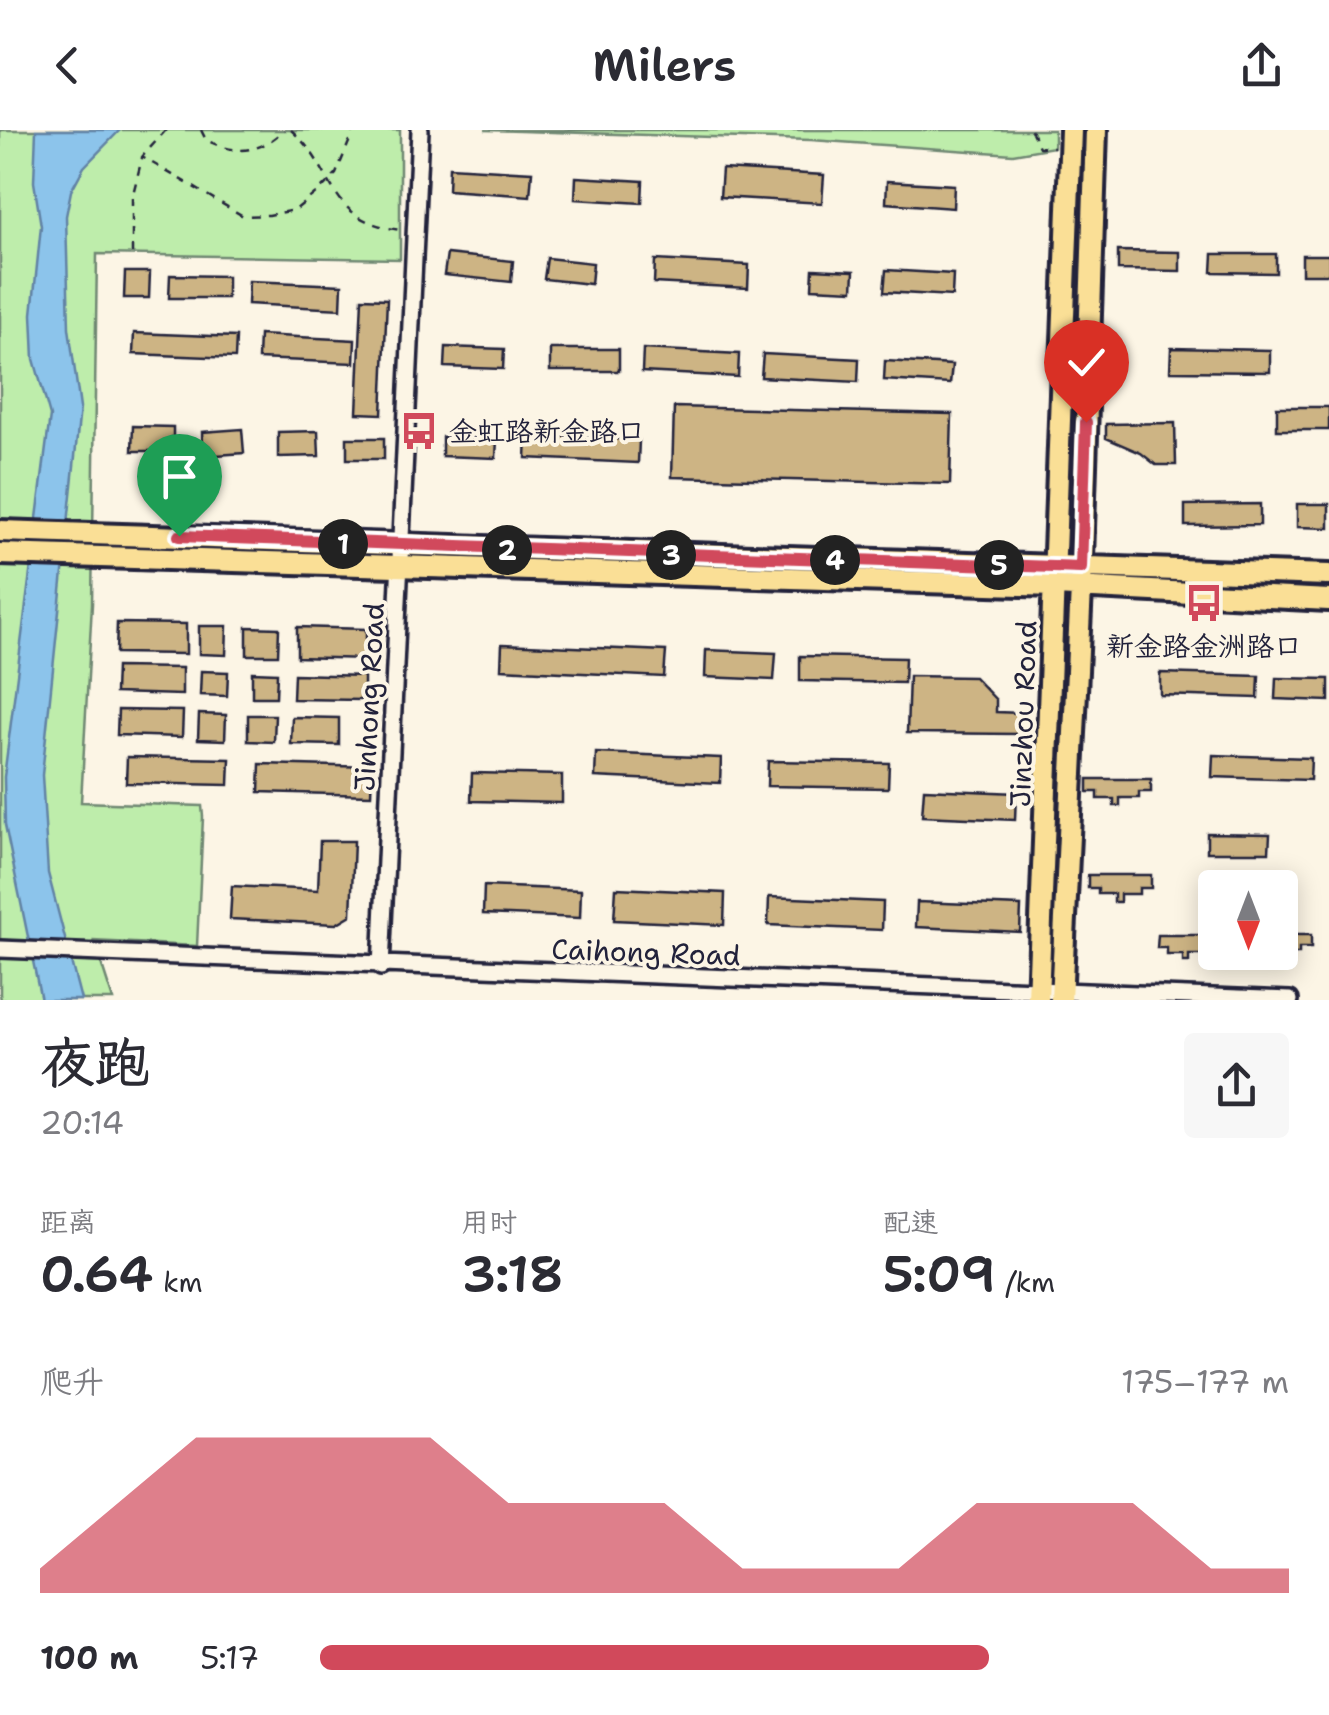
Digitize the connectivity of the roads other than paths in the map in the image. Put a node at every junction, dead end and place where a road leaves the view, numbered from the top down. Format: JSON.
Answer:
{"nodes":[{"id":1,"x":420,"y":130,"type":"edge"},
{"id":2,"x":1096,"y":130,"type":"edge"},
{"id":3,"x":1071,"y":138,"type":"edge"},
{"id":4,"x":0,"y":531,"type":"edge"},
{"id":5,"x":10,"y":555,"type":"edge"},
{"id":6,"x":400,"y":558,"type":"junction"},
{"id":7,"x":1329,"y":575,"type":"edge"},
{"id":8,"x":1056,"y":576,"type":"junction"},
{"id":9,"x":1081,"y":578,"type":"junction"},
{"id":10,"x":1329,"y":600,"type":"edge"},
{"id":11,"x":0,"y":948,"type":"edge"},
{"id":12,"x":381,"y":967,"type":"junction"},
{"id":13,"x":1050,"y":996,"type":"edge"},
{"id":14,"x":1290,"y":1000,"type":"edge"}],
"edges":[{"from":1,"to":6,"type":"street","name":"Jinhong Road"},
{"from":2,"to":9,"type":"main road","name":"Jinzhou Road"},
{"from":3,"to":8,"type":"main road","name":"Jinzhou Road"},
{"from":4,"to":6,"type":"main road"},
{"from":5,"to":6,"type":"main road"},
{"from":6,"to":8,"type":"main road"},
{"from":6,"to":12,"type":"street","name":"Jinhong Road"},
{"from":7,"to":9,"type":"main road"},
{"from":8,"to":9,"type":"main road"},
{"from":8,"to":13,"type":"main road","name":"Jinzhou Road"},
{"from":9,"to":10,"type":"main road"},
{"from":9,"to":13,"type":"main road","name":"Jinzhou Road"},
{"from":11,"to":12,"type":"street","name":"Caihong Road"},
{"from":12,"to":13,"type":"street","name":"Caihong Road"},
{"from":13,"to":14,"type":"street","name":"Caihong Road"}]}
